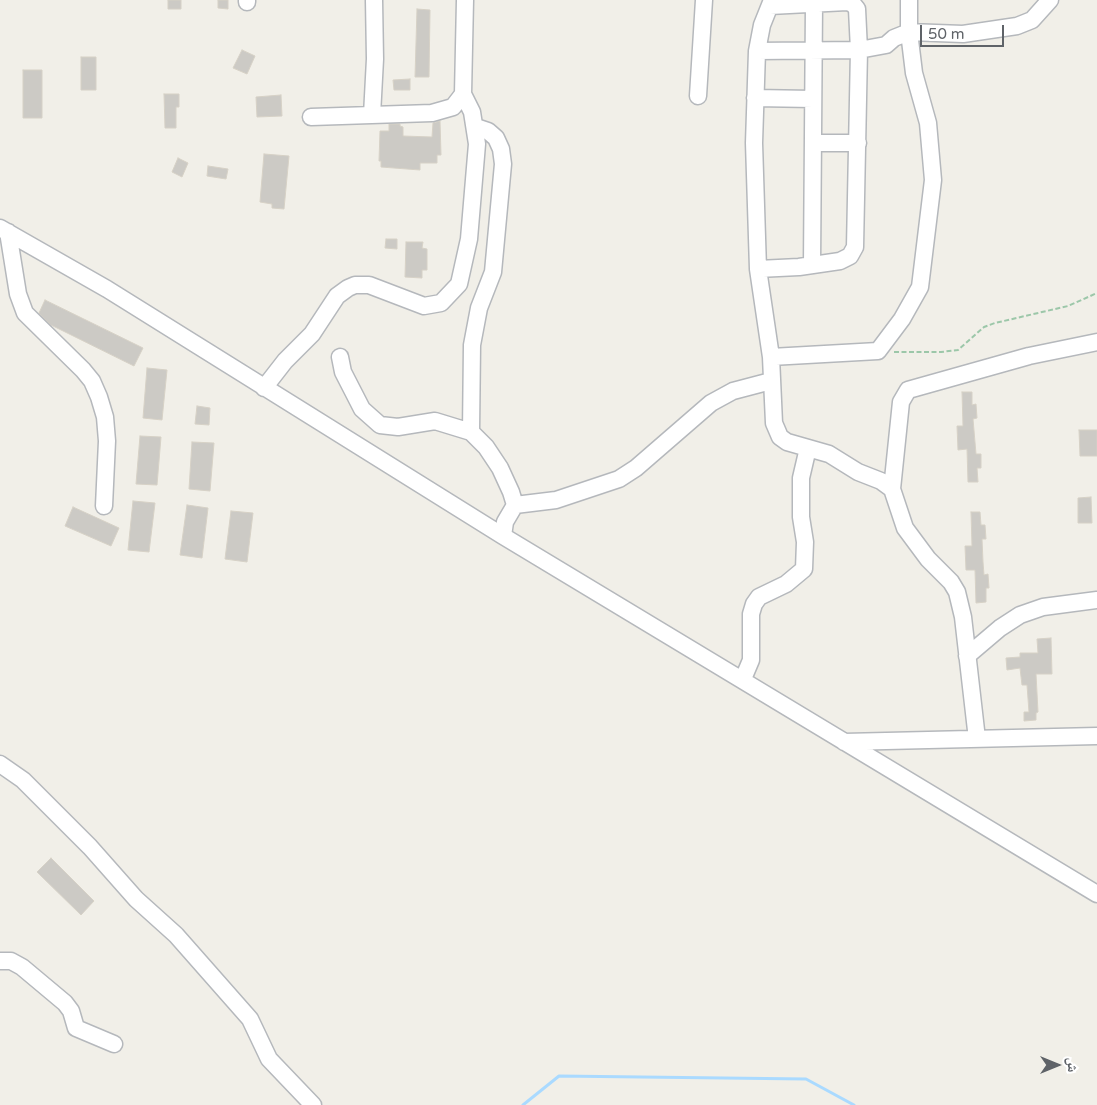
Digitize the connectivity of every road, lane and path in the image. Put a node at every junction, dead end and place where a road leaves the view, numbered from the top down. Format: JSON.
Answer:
{"nodes":[{"id":1,"x":374,"y":0,"type":"edge"},
{"id":2,"x":465,"y":0,"type":"edge"},
{"id":3,"x":704,"y":0,"type":"edge"},
{"id":4,"x":909,"y":0,"type":"edge"},
{"id":5,"x":1050,"y":0,"type":"edge"},
{"id":6,"x":771,"y":3,"type":"edge"},
{"id":7,"x":814,"y":4,"type":"junction"},
{"id":8,"x":909,"y":32,"type":"junction"},
{"id":9,"x":813,"y":50,"type":"junction"},
{"id":10,"x":859,"y":50,"type":"junction"},
{"id":11,"x":757,"y":51,"type":"junction"},
{"id":12,"x":464,"y":94,"type":"junction"},
{"id":13,"x":698,"y":96,"type":"dead end"},
{"id":14,"x":756,"y":98,"type":"junction"},
{"id":15,"x":813,"y":99,"type":"junction"},
{"id":16,"x":372,"y":115,"type":"junction"},
{"id":17,"x":311,"y":117,"type":"dead end"},
{"id":18,"x":476,"y":126,"type":"junction"},
{"id":19,"x":813,"y":143,"type":"junction"},
{"id":20,"x":858,"y":143,"type":"junction"},
{"id":21,"x":4,"y":230,"type":"edge"},
{"id":22,"x":812,"y":265,"type":"junction"},
{"id":23,"x":758,"y":268,"type":"junction"},
{"id":24,"x":1097,"y":293,"type":"edge"},
{"id":25,"x":1097,"y":342,"type":"edge"},
{"id":26,"x":878,"y":351,"type":"junction"},
{"id":27,"x":340,"y":357,"type":"dead end"},
{"id":28,"x":771,"y":357,"type":"junction"},
{"id":29,"x":772,"y":382,"type":"junction"},
{"id":30,"x":264,"y":388,"type":"junction"},
{"id":31,"x":471,"y":432,"type":"junction"},
{"id":32,"x":808,"y":448,"type":"junction"},
{"id":33,"x":892,"y":489,"type":"junction"},
{"id":34,"x":104,"y":506,"type":"dead end"},
{"id":35,"x":515,"y":506,"type":"junction"},
{"id":36,"x":503,"y":536,"type":"junction"},
{"id":37,"x":1097,"y":600,"type":"edge"},
{"id":38,"x":967,"y":656,"type":"junction"},
{"id":39,"x":743,"y":679,"type":"junction"},
{"id":40,"x":1097,"y":736,"type":"edge"},
{"id":41,"x":977,"y":739,"type":"junction"},
{"id":42,"x":844,"y":742,"type":"junction"},
{"id":43,"x":0,"y":764,"type":"edge"},
{"id":44,"x":1097,"y":894,"type":"edge"},
{"id":45,"x":0,"y":961,"type":"edge"},
{"id":46,"x":114,"y":1044,"type":"dead end"},
{"id":47,"x":314,"y":1105,"type":"edge"}],
"edges":[{"from":1,"to":16,"type":"street"},
{"from":2,"to":12,"type":"street"},
{"from":3,"to":13,"type":"street"},
{"from":4,"to":8,"type":"street"},
{"from":5,"to":8,"type":"street"},
{"from":6,"to":7,"type":"street"},
{"from":6,"to":11,"type":"street"},
{"from":7,"to":9,"type":"street"},
{"from":7,"to":10,"type":"street"},
{"from":8,"to":10,"type":"street"},
{"from":8,"to":26,"type":"street"},
{"from":9,"to":10,"type":"street"},
{"from":9,"to":11,"type":"street"},
{"from":9,"to":15,"type":"street"},
{"from":10,"to":20,"type":"street"},
{"from":11,"to":14,"type":"street"},
{"from":12,"to":16,"type":"street"},
{"from":12,"to":18,"type":"street"},
{"from":14,"to":15,"type":"street"},
{"from":14,"to":23,"type":"street"},
{"from":15,"to":19,"type":"street"},
{"from":16,"to":17,"type":"street"},
{"from":18,"to":30,"type":"street"},
{"from":18,"to":31,"type":"street"},
{"from":19,"to":20,"type":"street"},
{"from":19,"to":22,"type":"street"},
{"from":20,"to":22,"type":"street"},
{"from":21,"to":30,"type":"street"},
{"from":21,"to":34,"type":"street"},
{"from":22,"to":23,"type":"street"},
{"from":23,"to":28,"type":"street"},
{"from":24,"to":26,"type":"path"},
{"from":25,"to":33,"type":"street"},
{"from":26,"to":28,"type":"street"},
{"from":27,"to":31,"type":"street"},
{"from":28,"to":29,"type":"street"},
{"from":29,"to":32,"type":"street"},
{"from":29,"to":35,"type":"street"},
{"from":30,"to":36,"type":"street"},
{"from":31,"to":35,"type":"street"},
{"from":32,"to":33,"type":"street"},
{"from":32,"to":39,"type":"street"},
{"from":33,"to":38,"type":"street"},
{"from":35,"to":36,"type":"street"},
{"from":36,"to":39,"type":"street"},
{"from":37,"to":38,"type":"street"},
{"from":38,"to":41,"type":"street"},
{"from":39,"to":42,"type":"street"},
{"from":40,"to":41,"type":"street"},
{"from":41,"to":42,"type":"street"},
{"from":42,"to":44,"type":"street"},
{"from":43,"to":47,"type":"street"},
{"from":45,"to":46,"type":"street"}]}
